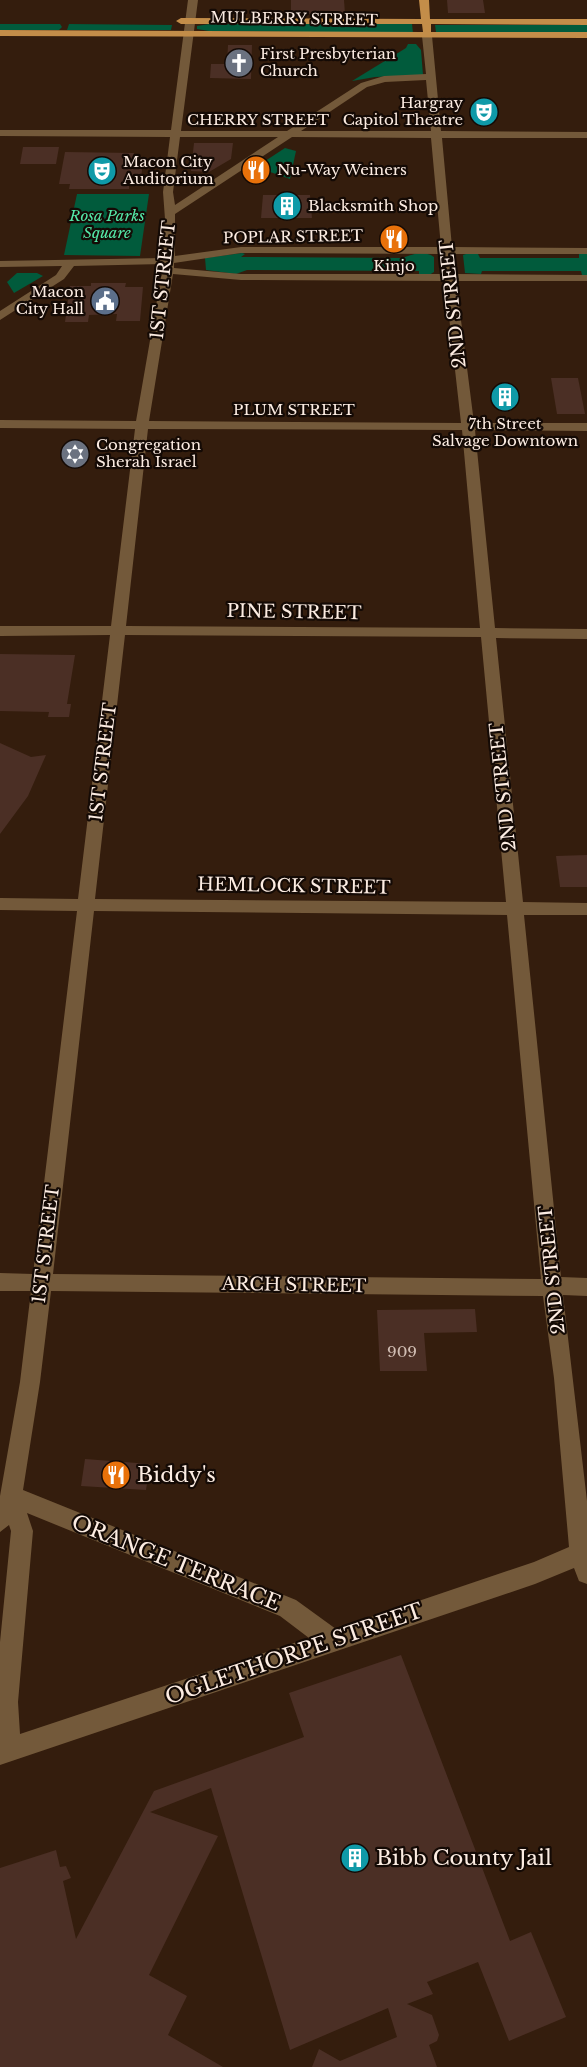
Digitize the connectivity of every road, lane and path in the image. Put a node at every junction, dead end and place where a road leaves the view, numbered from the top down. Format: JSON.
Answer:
{"nodes":[{"id":1,"x":193,"y":0,"type":"edge"},
{"id":2,"x":424,"y":0,"type":"edge"},
{"id":3,"x":400,"y":20,"type":"junction"},
{"id":4,"x":426,"y":20,"type":"junction"},
{"id":5,"x":168,"y":21,"type":"dead end"},
{"id":6,"x":190,"y":21,"type":"junction"},
{"id":7,"x":216,"y":21,"type":"junction"},
{"id":8,"x":587,"y":22,"type":"edge"},
{"id":9,"x":0,"y":33,"type":"edge"},
{"id":10,"x":189,"y":33,"type":"junction"},
{"id":11,"x":217,"y":34,"type":"junction"},
{"id":12,"x":587,"y":35,"type":"edge"},
{"id":13,"x":403,"y":36,"type":"junction"},
{"id":14,"x":427,"y":36,"type":"junction"},
{"id":15,"x":431,"y":77,"type":"junction"},
{"id":16,"x":0,"y":133,"type":"edge"},
{"id":17,"x":176,"y":134,"type":"junction"},
{"id":18,"x":289,"y":135,"type":"junction"},
{"id":19,"x":587,"y":135,"type":"edge"},
{"id":20,"x":438,"y":136,"type":"junction"},
{"id":21,"x":171,"y":212,"type":"junction"},
{"id":22,"x":447,"y":251,"type":"junction"},
{"id":23,"x":587,"y":252,"type":"edge"},
{"id":24,"x":0,"y":265,"type":"edge"},
{"id":25,"x":69,"y":265,"type":"junction"},
{"id":26,"x":167,"y":265,"type":"junction"},
{"id":27,"x":450,"y":278,"type":"junction"},
{"id":28,"x":587,"y":278,"type":"edge"},
{"id":29,"x":0,"y":316,"type":"edge"},
{"id":30,"x":0,"y":424,"type":"edge"},
{"id":31,"x":142,"y":425,"type":"junction"},
{"id":32,"x":468,"y":426,"type":"junction"},
{"id":33,"x":587,"y":427,"type":"edge"},
{"id":34,"x":0,"y":631,"type":"edge"},
{"id":35,"x":119,"y":632,"type":"junction"},
{"id":36,"x":488,"y":634,"type":"junction"},
{"id":37,"x":587,"y":634,"type":"edge"},
{"id":38,"x":0,"y":904,"type":"edge"},
{"id":39,"x":86,"y":904,"type":"junction"},
{"id":40,"x":516,"y":908,"type":"junction"},
{"id":41,"x":587,"y":909,"type":"edge"},
{"id":42,"x":0,"y":1282,"type":"edge"},
{"id":43,"x":41,"y":1282,"type":"junction"},
{"id":44,"x":552,"y":1286,"type":"junction"},
{"id":45,"x":587,"y":1287,"type":"edge"},
{"id":46,"x":11,"y":1496,"type":"junction"},
{"id":47,"x":0,"y":1521,"type":"edge"},
{"id":48,"x":585,"y":1559,"type":"edge"},
{"id":49,"x":333,"y":1641,"type":"junction"},
{"id":50,"x":4,"y":1751,"type":"edge"}],
"edges":[{"from":1,"to":6,"type":"street","name":"1ST STREET"},
{"from":2,"to":4,"type":"main road","name":"2ND STREET"},
{"from":3,"to":4,"type":"main road","name":"MULBERRY STREET"},
{"from":3,"to":7,"type":"main road","name":"MULBERRY STREET"},
{"from":3,"to":13,"type":"main road"},
{"from":4,"to":8,"type":"main road","name":"MULBERRY STREET"},
{"from":4,"to":14,"type":"main road","name":"2ND STREET"},
{"from":5,"to":6,"type":"main road","name":"MULBERRY STREET"},
{"from":6,"to":7,"type":"main road","name":"MULBERRY STREET"},
{"from":6,"to":10,"type":"street","name":"1ST STREET"},
{"from":7,"to":11,"type":"main road"},
{"from":9,"to":10,"type":"main road","name":"MULBERRY STREET"},
{"from":10,"to":11,"type":"main road","name":"MULBERRY STREET"},
{"from":10,"to":17,"type":"street","name":"1ST STREET"},
{"from":11,"to":13,"type":"main road","name":"MULBERRY STREET"},
{"from":12,"to":14,"type":"main road","name":"MULBERRY STREET"},
{"from":13,"to":14,"type":"main road","name":"MULBERRY STREET"},
{"from":14,"to":15,"type":"street","name":"2ND STREET"},
{"from":15,"to":18,"type":"street"},
{"from":15,"to":20,"type":"street","name":"2ND STREET"},
{"from":16,"to":17,"type":"street","name":"CHERRY STREET"},
{"from":17,"to":18,"type":"street","name":"CHERRY STREET"},
{"from":17,"to":21,"type":"street","name":"1ST STREET"},
{"from":18,"to":20,"type":"street","name":"CHERRY STREET"},
{"from":18,"to":21,"type":"street"},
{"from":19,"to":20,"type":"street","name":"CHERRY STREET"},
{"from":20,"to":22,"type":"street","name":"2ND STREET"},
{"from":21,"to":26,"type":"street","name":"1ST STREET"},
{"from":22,"to":23,"type":"street","name":"POPLAR STREET"},
{"from":22,"to":26,"type":"street","name":"POPLAR STREET"},
{"from":22,"to":27,"type":"street","name":"2ND STREET"},
{"from":24,"to":25,"type":"street","name":"POPLAR STREET"},
{"from":25,"to":26,"type":"street","name":"POPLAR STREET"},
{"from":25,"to":29,"type":"street"},
{"from":26,"to":27,"type":"street","name":"POPLAR STREET"},
{"from":26,"to":31,"type":"street","name":"1ST STREET"},
{"from":27,"to":28,"type":"street","name":"POPLAR STREET"},
{"from":27,"to":32,"type":"street","name":"2ND STREET"},
{"from":30,"to":31,"type":"street","name":"PLUM STREET"},
{"from":31,"to":32,"type":"street","name":"PLUM STREET"},
{"from":31,"to":35,"type":"street","name":"1ST STREET"},
{"from":32,"to":33,"type":"street","name":"PLUM STREET"},
{"from":32,"to":36,"type":"street","name":"2ND STREET"},
{"from":34,"to":35,"type":"street","name":"PINE STREET"},
{"from":35,"to":36,"type":"street","name":"PINE STREET"},
{"from":35,"to":39,"type":"street","name":"1ST STREET"},
{"from":36,"to":37,"type":"street","name":"PINE STREET"},
{"from":36,"to":40,"type":"street","name":"2ND STREET"},
{"from":38,"to":39,"type":"street","name":"HEMLOCK STREET"},
{"from":39,"to":40,"type":"street","name":"HEMLOCK STREET"},
{"from":39,"to":43,"type":"street","name":"1ST STREET"},
{"from":40,"to":41,"type":"street","name":"HEMLOCK STREET"},
{"from":40,"to":44,"type":"street","name":"2ND STREET"},
{"from":42,"to":43,"type":"street","name":"ARCH STREET"},
{"from":43,"to":44,"type":"street","name":"ARCH STREET"},
{"from":43,"to":46,"type":"street","name":"1ST STREET"},
{"from":44,"to":45,"type":"street","name":"ARCH STREET"},
{"from":44,"to":48,"type":"street","name":"2ND STREET"},
{"from":46,"to":47,"type":"street","name":"1ST STREET"},
{"from":46,"to":49,"type":"street","name":"ORANGE TERRACE"},
{"from":46,"to":50,"type":"street"},
{"from":48,"to":49,"type":"street","name":"OGLETHORPE STREET"},
{"from":49,"to":50,"type":"street","name":"OGLETHORPE STREET"}]}
